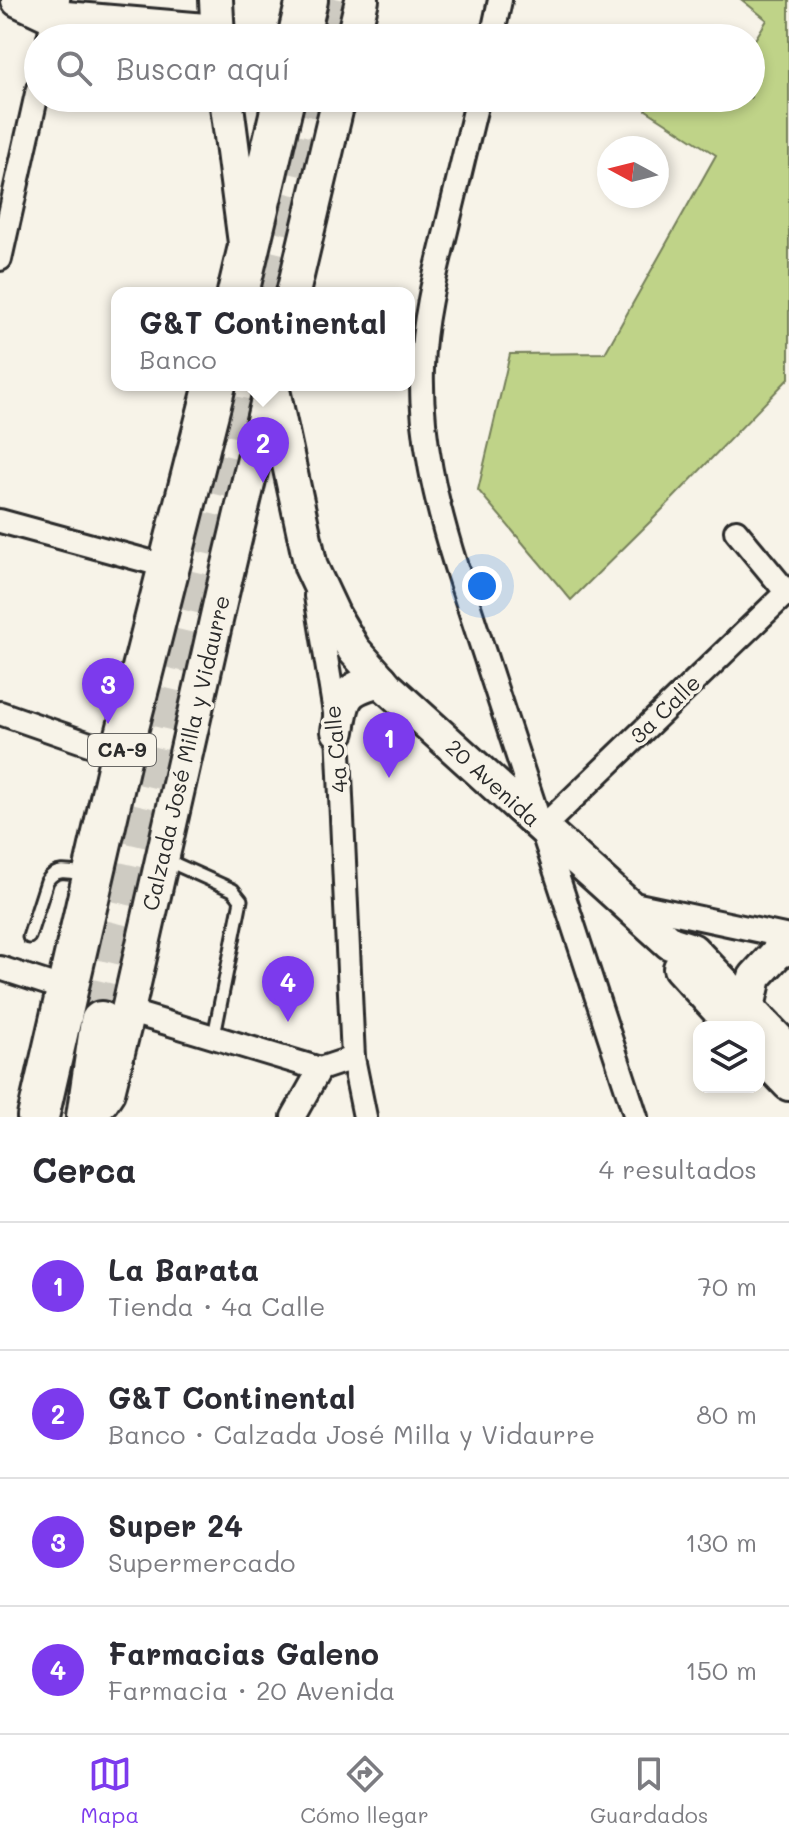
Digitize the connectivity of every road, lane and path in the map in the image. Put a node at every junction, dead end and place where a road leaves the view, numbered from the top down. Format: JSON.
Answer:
{"nodes":[{"id":1,"x":18,"y":0,"type":"edge"},
{"id":2,"x":307,"y":0,"type":"edge"},
{"id":3,"x":362,"y":0,"type":"edge"},
{"id":4,"x":500,"y":0,"type":"edge"},
{"id":5,"x":54,"y":18,"type":"edge"},
{"id":6,"x":217,"y":23,"type":"edge"},
{"id":7,"x":301,"y":24,"type":"edge"},
{"id":8,"x":356,"y":24,"type":"edge"},
{"id":9,"x":495,"y":24,"type":"edge"},
{"id":10,"x":33,"y":112,"type":"edge"},
{"id":11,"x":228,"y":112,"type":"edge"},
{"id":12,"x":281,"y":112,"type":"edge"},
{"id":13,"x":336,"y":112,"type":"edge"},
{"id":14,"x":475,"y":112,"type":"edge"},
{"id":15,"x":0,"y":259,"type":"edge"},
{"id":16,"x":246,"y":282,"type":"edge"},
{"id":17,"x":294,"y":287,"type":"edge"},
{"id":18,"x":213,"y":391,"type":"edge"},
{"id":19,"x":271,"y":391,"type":"edge"},
{"id":20,"x":273,"y":391,"type":"edge"},
{"id":21,"x":246,"y":492,"type":"junction"},
{"id":22,"x":299,"y":512,"type":"junction"},
{"id":23,"x":0,"y":521,"type":"edge"},
{"id":24,"x":736,"y":531,"type":"dead end"},
{"id":25,"x":169,"y":567,"type":"junction"},
{"id":26,"x":311,"y":567,"type":"junction"},
{"id":27,"x":788,"y":592,"type":"edge"},
{"id":28,"x":381,"y":680,"type":"junction"},
{"id":29,"x":0,"y":713,"type":"edge"},
{"id":30,"x":338,"y":731,"type":"junction"},
{"id":31,"x":121,"y":755,"type":"junction"},
{"id":32,"x":542,"y":828,"type":"junction"},
{"id":33,"x":162,"y":858,"type":"junction"},
{"id":34,"x":93,"y":877,"type":"junction"},
{"id":35,"x":628,"y":903,"type":"junction"},
{"id":36,"x":29,"y":937,"type":"dead end"},
{"id":37,"x":789,"y":937,"type":"edge"},
{"id":38,"x":789,"y":948,"type":"edge"},
{"id":39,"x":0,"y":968,"type":"edge"},
{"id":40,"x":68,"y":990,"type":"junction"},
{"id":41,"x":114,"y":1017,"type":"junction"},
{"id":42,"x":741,"y":1017,"type":"edge"},
{"id":43,"x":214,"y":1036,"type":"junction"},
{"id":44,"x":789,"y":1051,"type":"edge"},
{"id":45,"x":353,"y":1058,"type":"junction"},
{"id":46,"x":765,"y":1059,"type":"edge"},
{"id":47,"x":320,"y":1069,"type":"junction"},
{"id":48,"x":789,"y":1084,"type":"edge"},
{"id":49,"x":38,"y":1117,"type":"edge"},
{"id":50,"x":90,"y":1117,"type":"edge"},
{"id":51,"x":293,"y":1117,"type":"edge"},
{"id":52,"x":365,"y":1117,"type":"edge"},
{"id":53,"x":636,"y":1117,"type":"edge"}],
"edges":[{"from":1,"to":5,"type":"street"},
{"from":2,"to":7,"type":"highway"},
{"from":3,"to":8,"type":"street"},
{"from":4,"to":9,"type":"street"},
{"from":5,"to":6,"type":"street"},
{"from":10,"to":15,"type":"street"},
{"from":11,"to":16,"type":"street"},
{"from":12,"to":16,"type":"highway"},
{"from":13,"to":17,"type":"street"},
{"from":14,"to":32,"type":"street"},
{"from":18,"to":25,"type":"highway","number":"CA-9"},
{"from":19,"to":21,"type":"street","name":"Calzada José Milla y Vidaurre","number":"CA-9"},
{"from":20,"to":22,"type":"street","name":"4a Calle"},
{"from":21,"to":22,"type":"street"},
{"from":21,"to":33,"type":"street","name":"Calzada José Milla y Vidaurre","number":"CA-9"},
{"from":22,"to":26,"type":"street","name":"4a Calle"},
{"from":23,"to":25,"type":"street"},
{"from":24,"to":27,"type":"street"},
{"from":25,"to":31,"type":"highway","number":"CA-9"},
{"from":26,"to":28,"type":"street","name":"20 Avenida"},
{"from":26,"to":30,"type":"street","name":"4a Calle"},
{"from":27,"to":32,"type":"street","name":"3a Calle"},
{"from":28,"to":30,"type":"street"},
{"from":28,"to":32,"type":"street","name":"20 Avenida"},
{"from":29,"to":31,"type":"street"},
{"from":30,"to":45,"type":"street","name":"4a Calle"},
{"from":31,"to":34,"type":"highway","number":"CA-9"},
{"from":32,"to":35,"type":"street","name":"20 Avenida"},
{"from":32,"to":53,"type":"street"},
{"from":33,"to":41,"type":"street","name":"Calzada José Milla y Vidaurre","number":"CA-9"},
{"from":33,"to":43,"type":"lane"},
{"from":34,"to":36,"type":"lane"},
{"from":34,"to":40,"type":"highway","number":"CA-9"},
{"from":35,"to":37,"type":"street"},
{"from":35,"to":42,"type":"street","name":"20 Avenida"},
{"from":38,"to":42,"type":"street"},
{"from":39,"to":40,"type":"street"},
{"from":40,"to":49,"type":"highway","number":"CA-9"},
{"from":41,"to":43,"type":"street"},
{"from":41,"to":50,"type":"highway","name":"Calzada José Milla y Vidaurre","number":"CA-9"},
{"from":42,"to":44,"type":"street","name":"20 Avenida"},
{"from":43,"to":47,"type":"street"},
{"from":45,"to":47,"type":"street"},
{"from":45,"to":52,"type":"street","name":"4a Calle"},
{"from":46,"to":48,"type":"street"},
{"from":47,"to":51,"type":"street"}]}
